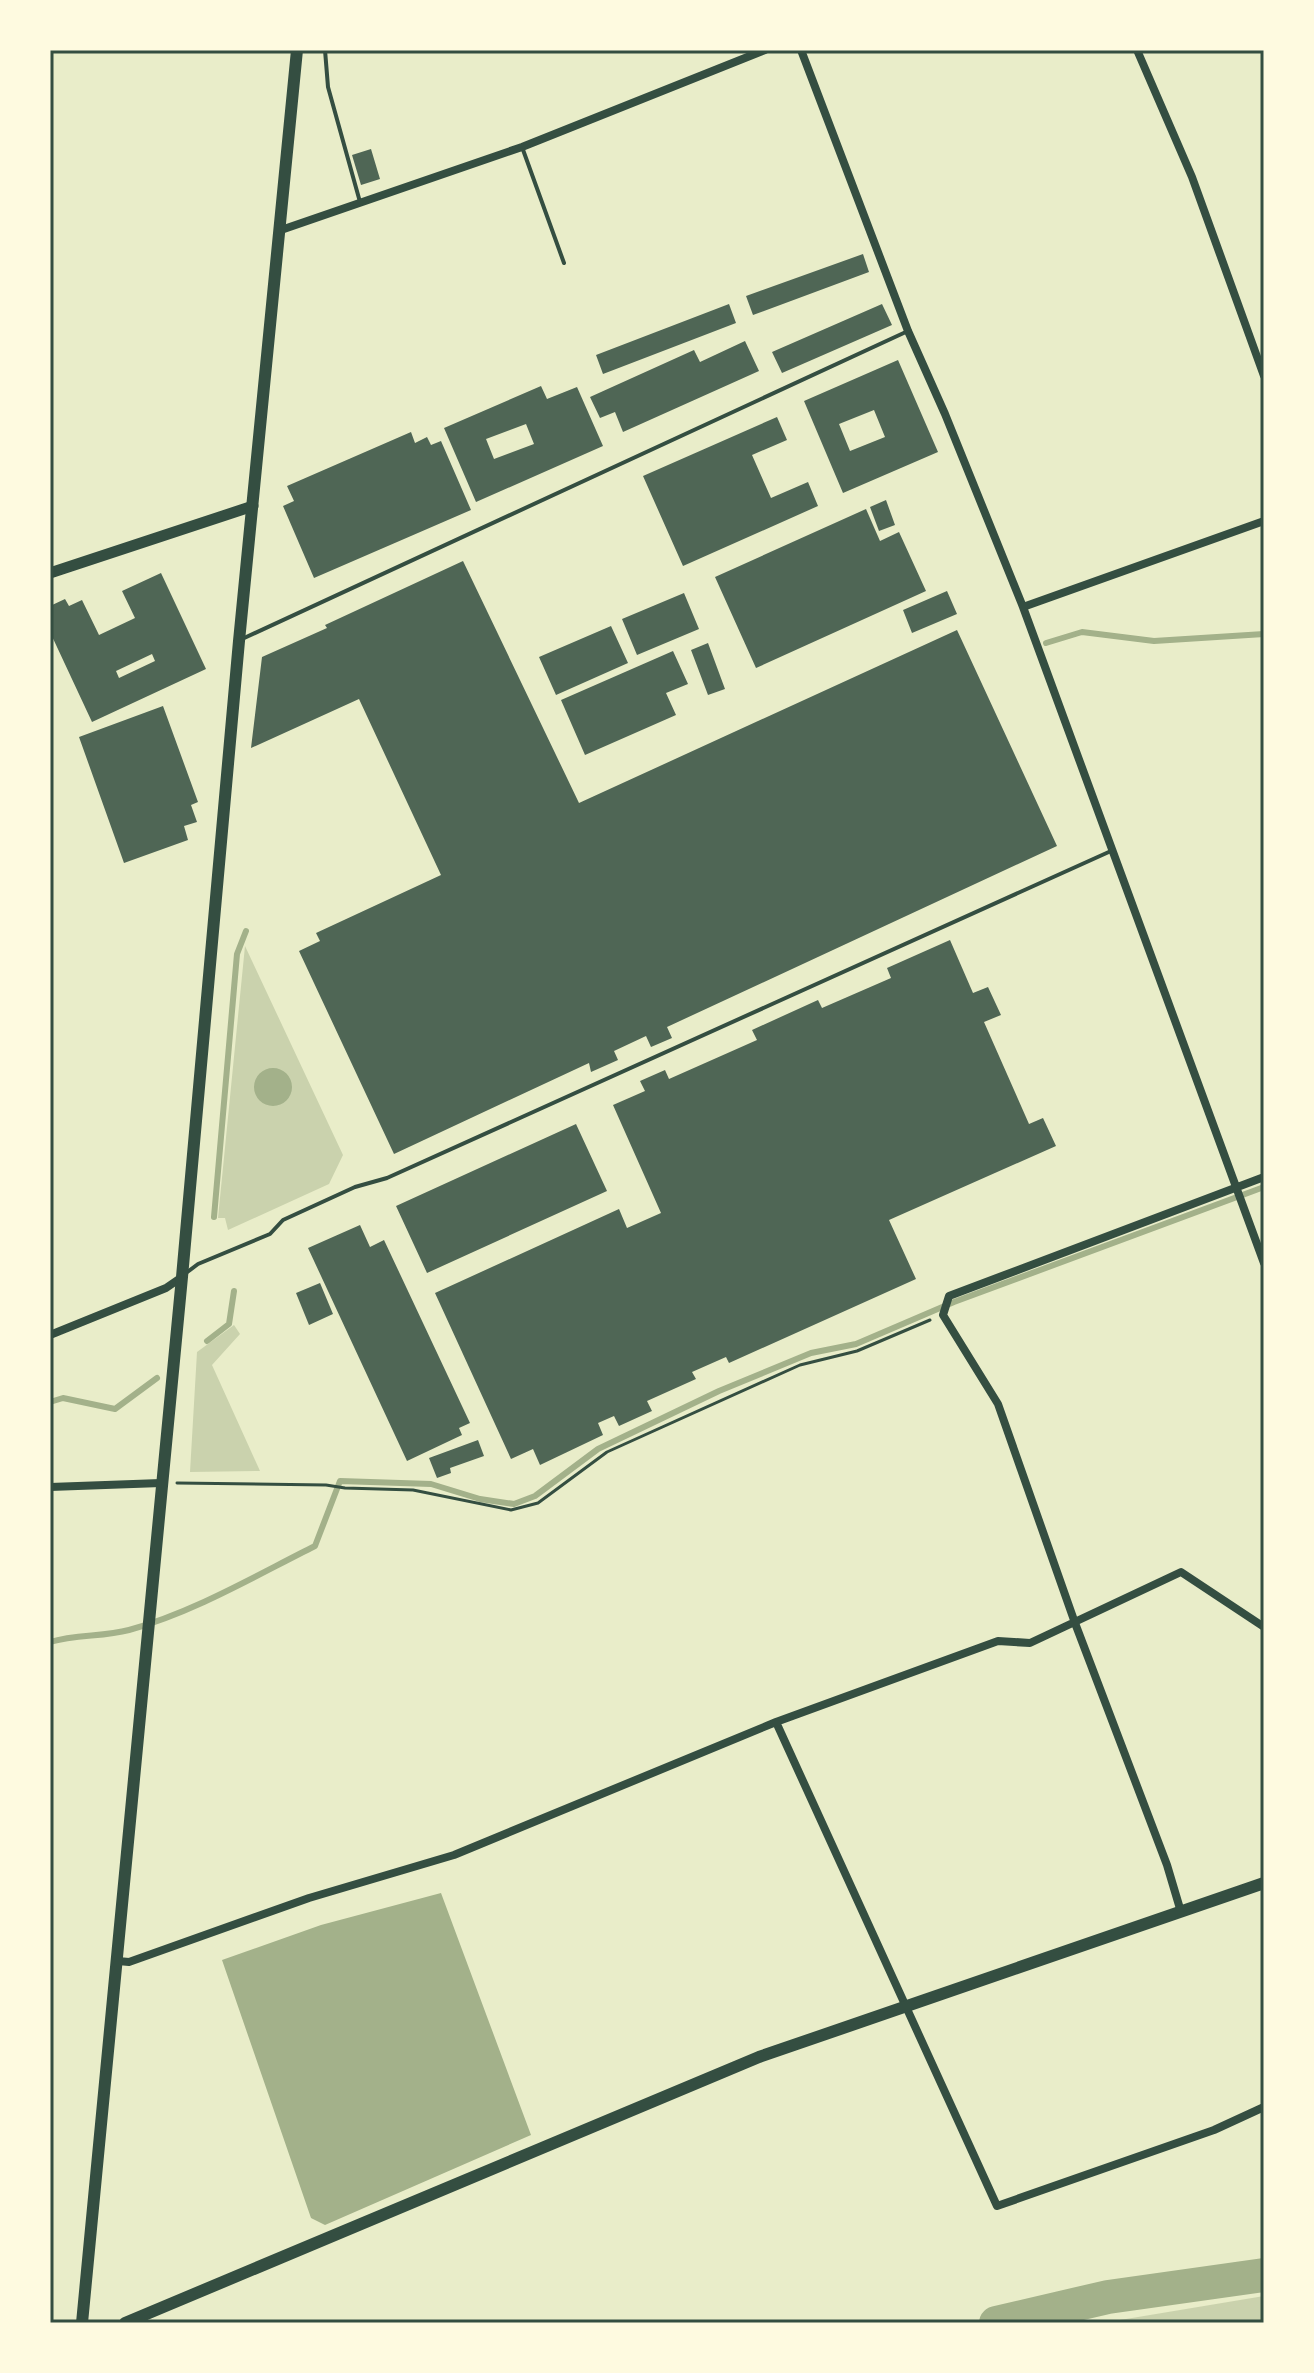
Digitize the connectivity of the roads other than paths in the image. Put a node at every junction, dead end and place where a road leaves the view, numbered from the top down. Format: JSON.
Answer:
{"nodes":[{"id":1,"x":297,"y":50,"type":"edge"},
{"id":2,"x":325,"y":50,"type":"edge"},
{"id":3,"x":765,"y":50,"type":"edge"},
{"id":4,"x":801,"y":50,"type":"edge"},
{"id":5,"x":1137,"y":50,"type":"edge"},
{"id":6,"x":522,"y":147,"type":"junction"},
{"id":7,"x":360,"y":202,"type":"junction"},
{"id":8,"x":281,"y":230,"type":"junction"},
{"id":9,"x":564,"y":263,"type":"dead end"},
{"id":10,"x":908,"y":331,"type":"junction"},
{"id":11,"x":1264,"y":376,"type":"edge"},
{"id":12,"x":253,"y":506,"type":"junction"},
{"id":13,"x":1264,"y":521,"type":"edge"},
{"id":14,"x":50,"y":573,"type":"edge"},
{"id":15,"x":1023,"y":607,"type":"junction"},
{"id":16,"x":239,"y":641,"type":"junction"},
{"id":17,"x":1113,"y":850,"type":"junction"},
{"id":18,"x":1264,"y":1177,"type":"edge"},
{"id":19,"x":1236,"y":1187,"type":"junction"},
{"id":20,"x":1264,"y":1263,"type":"edge"},
{"id":21,"x":182,"y":1277,"type":"junction"},
{"id":22,"x":50,"y":1335,"type":"edge"},
{"id":23,"x":161,"y":1483,"type":"junction"},
{"id":24,"x":50,"y":1487,"type":"edge"},
{"id":25,"x":1075,"y":1623,"type":"junction"},
{"id":26,"x":1264,"y":1627,"type":"edge"},
{"id":27,"x":776,"y":1722,"type":"junction"},
{"id":28,"x":1264,"y":1883,"type":"edge"},
{"id":29,"x":1181,"y":1912,"type":"junction"},
{"id":30,"x":118,"y":1961,"type":"junction"},
{"id":31,"x":905,"y":2008,"type":"junction"},
{"id":32,"x":1264,"y":2107,"type":"edge"},
{"id":33,"x":82,"y":2323,"type":"edge"},
{"id":34,"x":125,"y":2323,"type":"edge"}],
"edges":[{"from":1,"to":8,"type":"main road"},
{"from":2,"to":7,"type":"lane"},
{"from":3,"to":6,"type":"street"},
{"from":4,"to":10,"type":"street"},
{"from":5,"to":11,"type":"street"},
{"from":6,"to":7,"type":"street"},
{"from":6,"to":9,"type":"lane"},
{"from":7,"to":8,"type":"street"},
{"from":8,"to":12,"type":"main road"},
{"from":10,"to":15,"type":"street"},
{"from":10,"to":16,"type":"lane"},
{"from":12,"to":14,"type":"street"},
{"from":12,"to":16,"type":"main road"},
{"from":13,"to":15,"type":"street"},
{"from":15,"to":17,"type":"street"},
{"from":16,"to":21,"type":"main road"},
{"from":17,"to":19,"type":"street"},
{"from":17,"to":21,"type":"lane"},
{"from":18,"to":19,"type":"street"},
{"from":19,"to":20,"type":"street"},
{"from":19,"to":25,"type":"street"},
{"from":21,"to":22,"type":"street"},
{"from":21,"to":23,"type":"main road"},
{"from":23,"to":24,"type":"street"},
{"from":23,"to":30,"type":"main road"},
{"from":25,"to":26,"type":"street"},
{"from":25,"to":27,"type":"street"},
{"from":25,"to":29,"type":"street"},
{"from":27,"to":30,"type":"street"},
{"from":27,"to":31,"type":"street"},
{"from":28,"to":29,"type":"main road"},
{"from":29,"to":31,"type":"main road"},
{"from":30,"to":33,"type":"main road"},
{"from":31,"to":32,"type":"street"},
{"from":31,"to":34,"type":"main road"}]}
